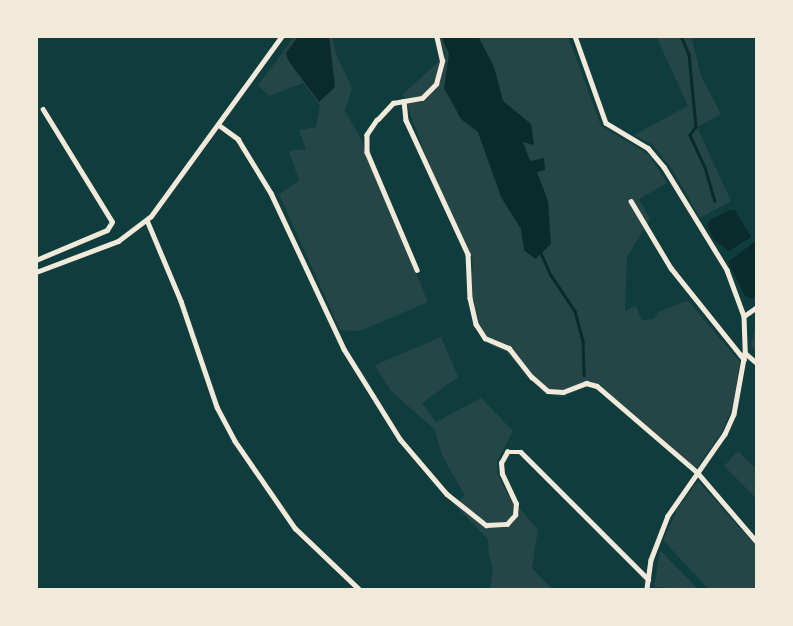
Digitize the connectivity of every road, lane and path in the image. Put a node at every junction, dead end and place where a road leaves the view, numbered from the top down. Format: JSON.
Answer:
{"nodes":[{"id":1,"x":282,"y":36,"type":"edge"},
{"id":2,"x":436,"y":36,"type":"edge"},
{"id":3,"x":575,"y":36,"type":"edge"},
{"id":4,"x":404,"y":101,"type":"junction"},
{"id":5,"x":43,"y":110,"type":"dead end"},
{"id":6,"x":219,"y":125,"type":"junction"},
{"id":7,"x":631,"y":201,"type":"dead end"},
{"id":8,"x":147,"y":220,"type":"junction"},
{"id":9,"x":36,"y":260,"type":"edge"},
{"id":10,"x":416,"y":270,"type":"dead end"},
{"id":11,"x":36,"y":272,"type":"edge"},
{"id":12,"x":757,"y":306,"type":"edge"},
{"id":13,"x":744,"y":316,"type":"junction"},
{"id":14,"x":745,"y":353,"type":"junction"},
{"id":15,"x":744,"y":360,"type":"junction"},
{"id":16,"x":757,"y":363,"type":"edge"},
{"id":17,"x":697,"y":472,"type":"junction"},
{"id":18,"x":757,"y":542,"type":"edge"},
{"id":19,"x":648,"y":579,"type":"junction"},
{"id":20,"x":360,"y":590,"type":"edge"},
{"id":21,"x":647,"y":590,"type":"edge"}],
"edges":[{"from":1,"to":6,"type":"street"},
{"from":2,"to":4,"type":"street"},
{"from":3,"to":13,"type":"street"},
{"from":4,"to":10,"type":"street"},
{"from":4,"to":17,"type":"street"},
{"from":5,"to":9,"type":"street"},
{"from":6,"to":8,"type":"street"},
{"from":6,"to":19,"type":"street"},
{"from":7,"to":15,"type":"street"},
{"from":8,"to":11,"type":"street"},
{"from":8,"to":20,"type":"street"},
{"from":12,"to":13,"type":"street"},
{"from":13,"to":14,"type":"street"},
{"from":14,"to":15,"type":"street"},
{"from":14,"to":16,"type":"street"},
{"from":15,"to":17,"type":"street"},
{"from":17,"to":18,"type":"street"},
{"from":17,"to":19,"type":"street"},
{"from":19,"to":21,"type":"street"}]}
